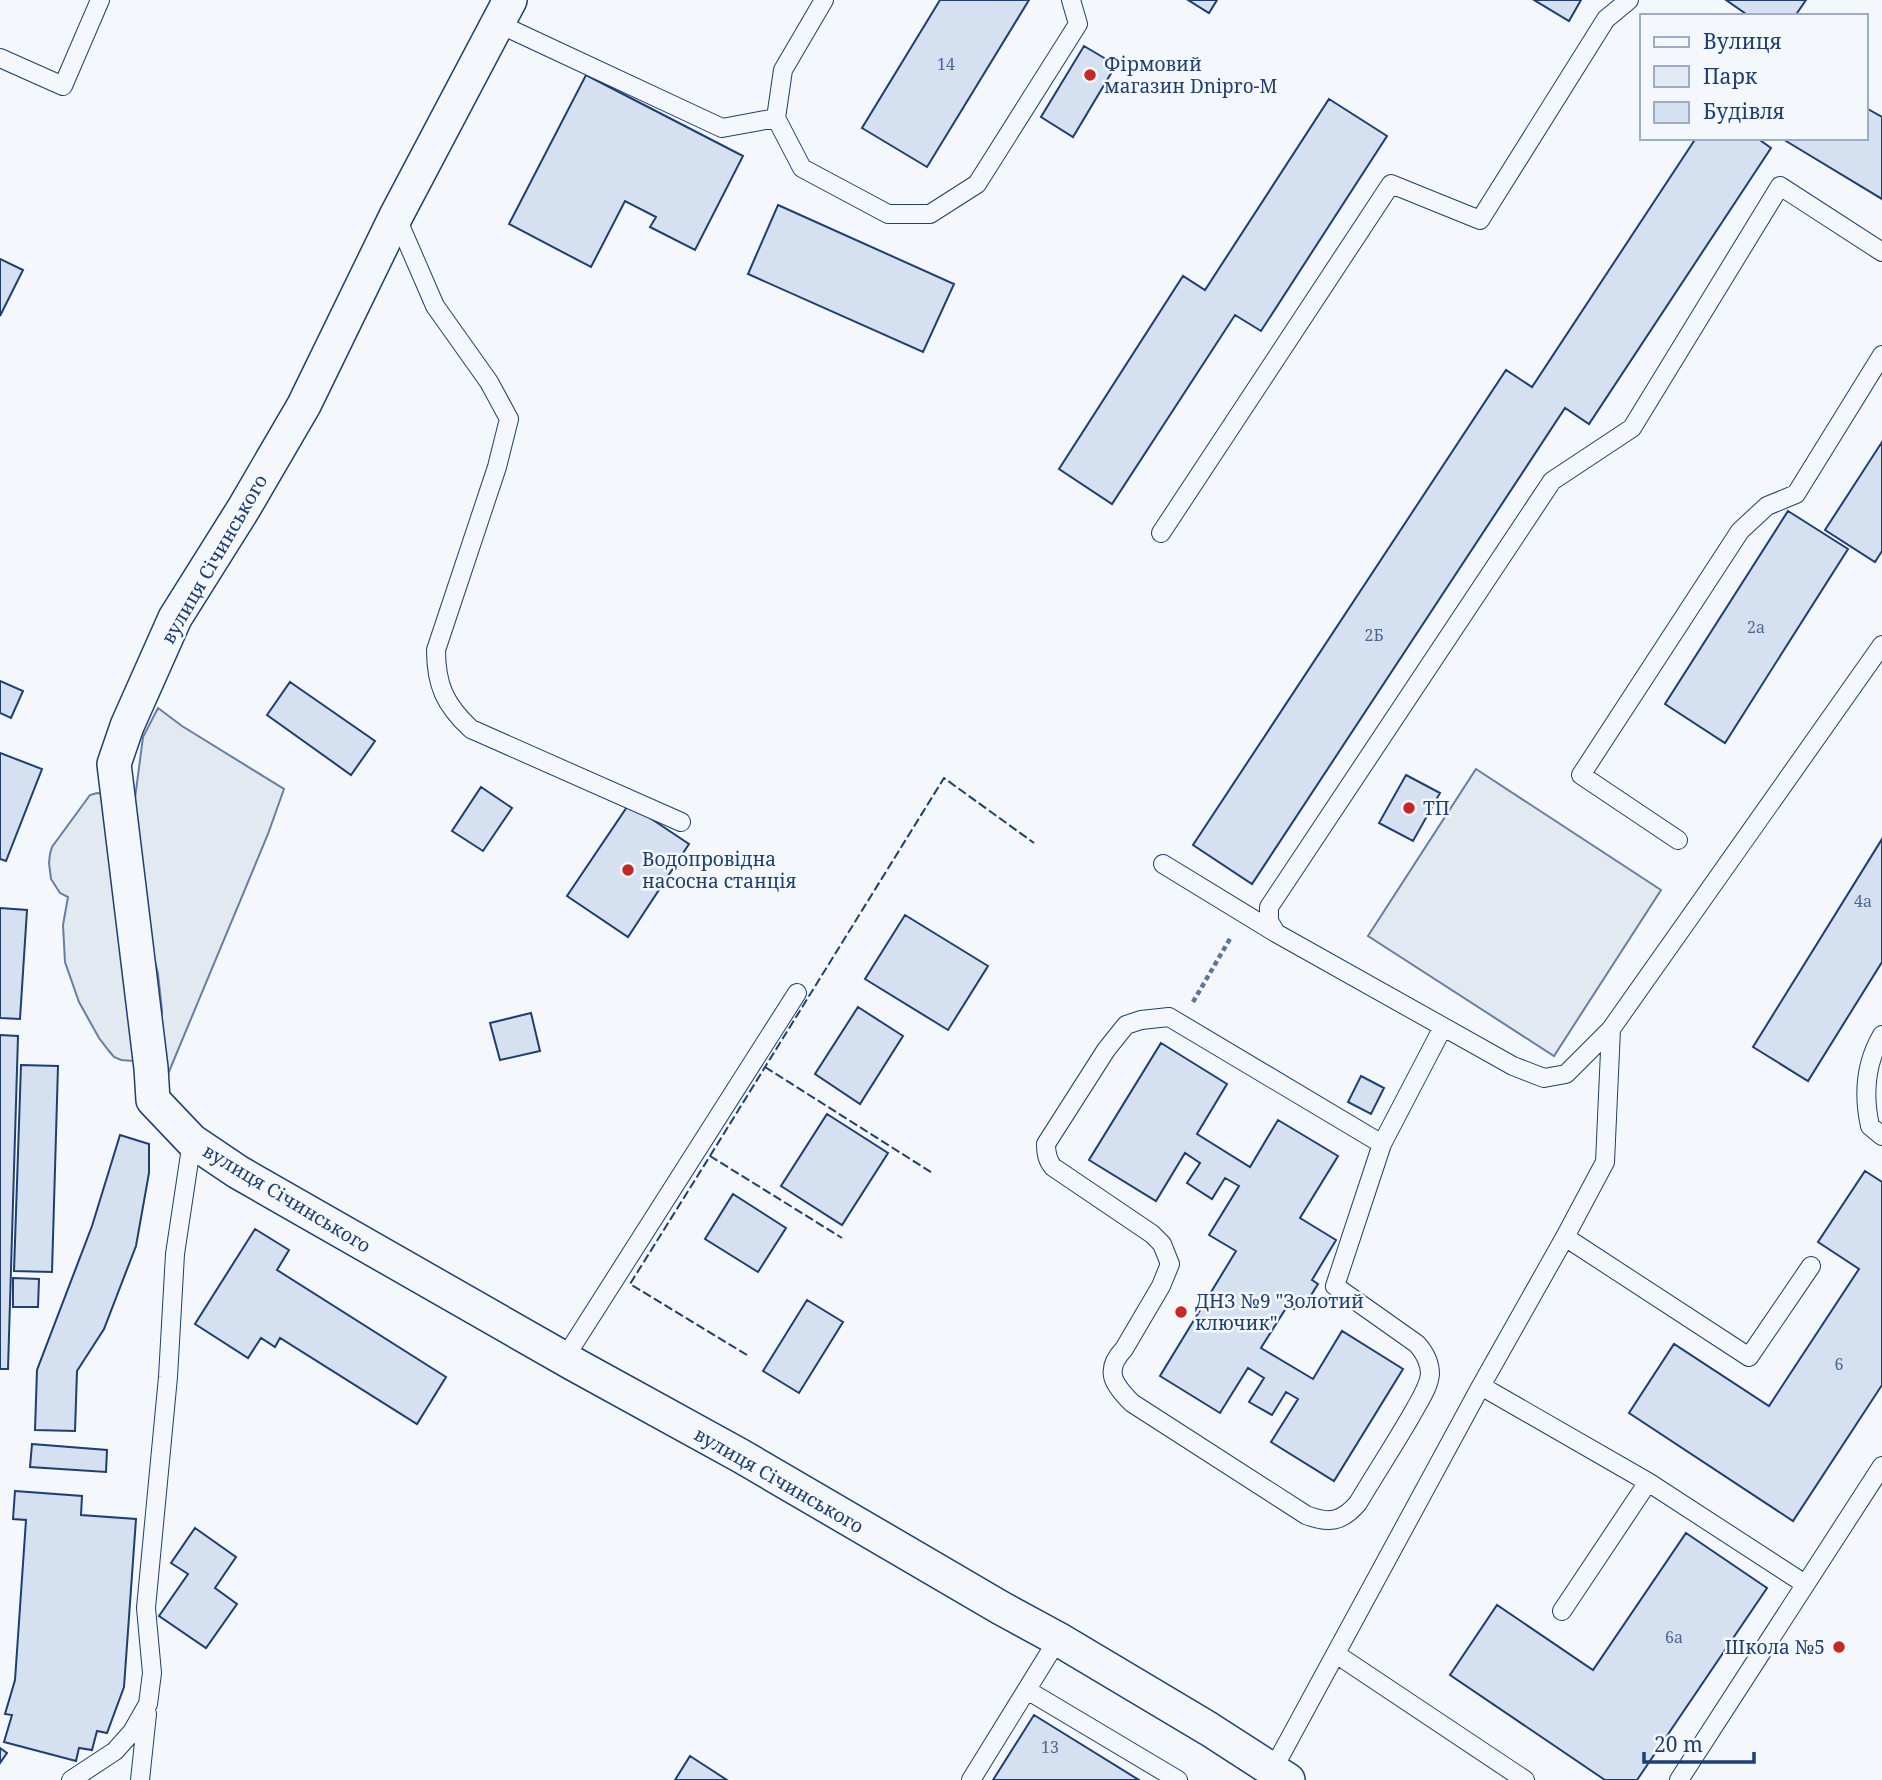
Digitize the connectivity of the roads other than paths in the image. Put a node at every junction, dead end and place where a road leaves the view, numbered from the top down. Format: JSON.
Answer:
{"nodes":[{"id":1,"x":100,"y":0,"type":"edge"},
{"id":2,"x":824,"y":0,"type":"edge"},
{"id":3,"x":1071,"y":0,"type":"edge"},
{"id":4,"x":1629,"y":0,"type":"edge"},
{"id":5,"x":503,"y":12,"type":"edge"},
{"id":6,"x":0,"y":58,"type":"edge"},
{"id":7,"x":776,"y":118,"type":"junction"},
{"id":8,"x":396,"y":216,"type":"junction"},
{"id":9,"x":1882,"y":252,"type":"edge"},
{"id":10,"x":1882,"y":355,"type":"edge"},
{"id":11,"x":1161,"y":533,"type":"dead end"},
{"id":12,"x":1882,"y":645,"type":"edge"},
{"id":13,"x":681,"y":822,"type":"dead end"},
{"id":14,"x":1678,"y":840,"type":"dead end"},
{"id":15,"x":1163,"y":864,"type":"dead end"},
{"id":16,"x":1276,"y":933,"type":"junction"},
{"id":17,"x":797,"y":993,"type":"dead end"},
{"id":18,"x":1443,"y":1027,"type":"junction"},
{"id":19,"x":1611,"y":1029,"type":"junction"},
{"id":20,"x":1882,"y":1035,"type":"edge"},
{"id":21,"x":1882,"y":1136,"type":"edge"},
{"id":22,"x":192,"y":1141,"type":"junction"},
{"id":23,"x":1382,"y":1144,"type":"junction"},
{"id":24,"x":1565,"y":1237,"type":"junction"},
{"id":25,"x":1811,"y":1266,"type":"dead end"},
{"id":26,"x":564,"y":1359,"type":"junction"},
{"id":27,"x":1481,"y":1386,"type":"junction"},
{"id":28,"x":1882,"y":1466,"type":"edge"},
{"id":29,"x":1647,"y":1482,"type":"junction"},
{"id":30,"x":1805,"y":1584,"type":"junction"},
{"id":31,"x":1562,"y":1611,"type":"dead end"},
{"id":32,"x":1058,"y":1639,"type":"junction"},
{"id":33,"x":1336,"y":1654,"type":"junction"},
{"id":34,"x":1027,"y":1690,"type":"junction"},
{"id":35,"x":148,"y":1704,"type":"junction"},
{"id":36,"x":1280,"y":1775,"type":"edge"},
{"id":37,"x":71,"y":1780,"type":"edge"},
{"id":38,"x":140,"y":1780,"type":"edge"},
{"id":39,"x":971,"y":1780,"type":"edge"},
{"id":40,"x":1178,"y":1780,"type":"edge"},
{"id":41,"x":1525,"y":1780,"type":"edge"},
{"id":42,"x":1679,"y":1780,"type":"edge"}],
"edges":[{"from":1,"to":6,"type":"lane"},
{"from":2,"to":7,"type":"lane"},
{"from":3,"to":7,"type":"lane"},
{"from":4,"to":11,"type":"lane"},
{"from":5,"to":7,"type":"lane"},
{"from":5,"to":8,"type":"street","name":"вулиця Січинського"},
{"from":8,"to":13,"type":"lane"},
{"from":8,"to":22,"type":"street","name":"вулиця Січинського"},
{"from":9,"to":16,"type":"lane"},
{"from":10,"to":14,"type":"lane"},
{"from":12,"to":19,"type":"lane"},
{"from":15,"to":16,"type":"lane"},
{"from":16,"to":18,"type":"lane"},
{"from":17,"to":26,"type":"lane"},
{"from":18,"to":19,"type":"lane"},
{"from":18,"to":23,"type":"lane"},
{"from":19,"to":24,"type":"lane"},
{"from":20,"to":21,"type":"lane"},
{"from":22,"to":26,"type":"street","name":"вулиця Січинського"},
{"from":22,"to":35,"type":"lane"},
{"from":23,"to":23,"type":"lane"},
{"from":24,"to":25,"type":"lane"},
{"from":24,"to":27,"type":"lane"},
{"from":26,"to":32,"type":"street","name":"вулиця Січинського"},
{"from":27,"to":29,"type":"lane"},
{"from":27,"to":33,"type":"lane"},
{"from":28,"to":30,"type":"lane"},
{"from":29,"to":30,"type":"lane"},
{"from":29,"to":31,"type":"lane"},
{"from":30,"to":42,"type":"lane"},
{"from":32,"to":34,"type":"lane"},
{"from":32,"to":36,"type":"street","name":"вулиця Січинського"},
{"from":33,"to":36,"type":"lane"},
{"from":33,"to":41,"type":"lane"},
{"from":34,"to":39,"type":"lane"},
{"from":34,"to":40,"type":"lane"},
{"from":35,"to":37,"type":"lane"},
{"from":35,"to":38,"type":"lane"}]}
